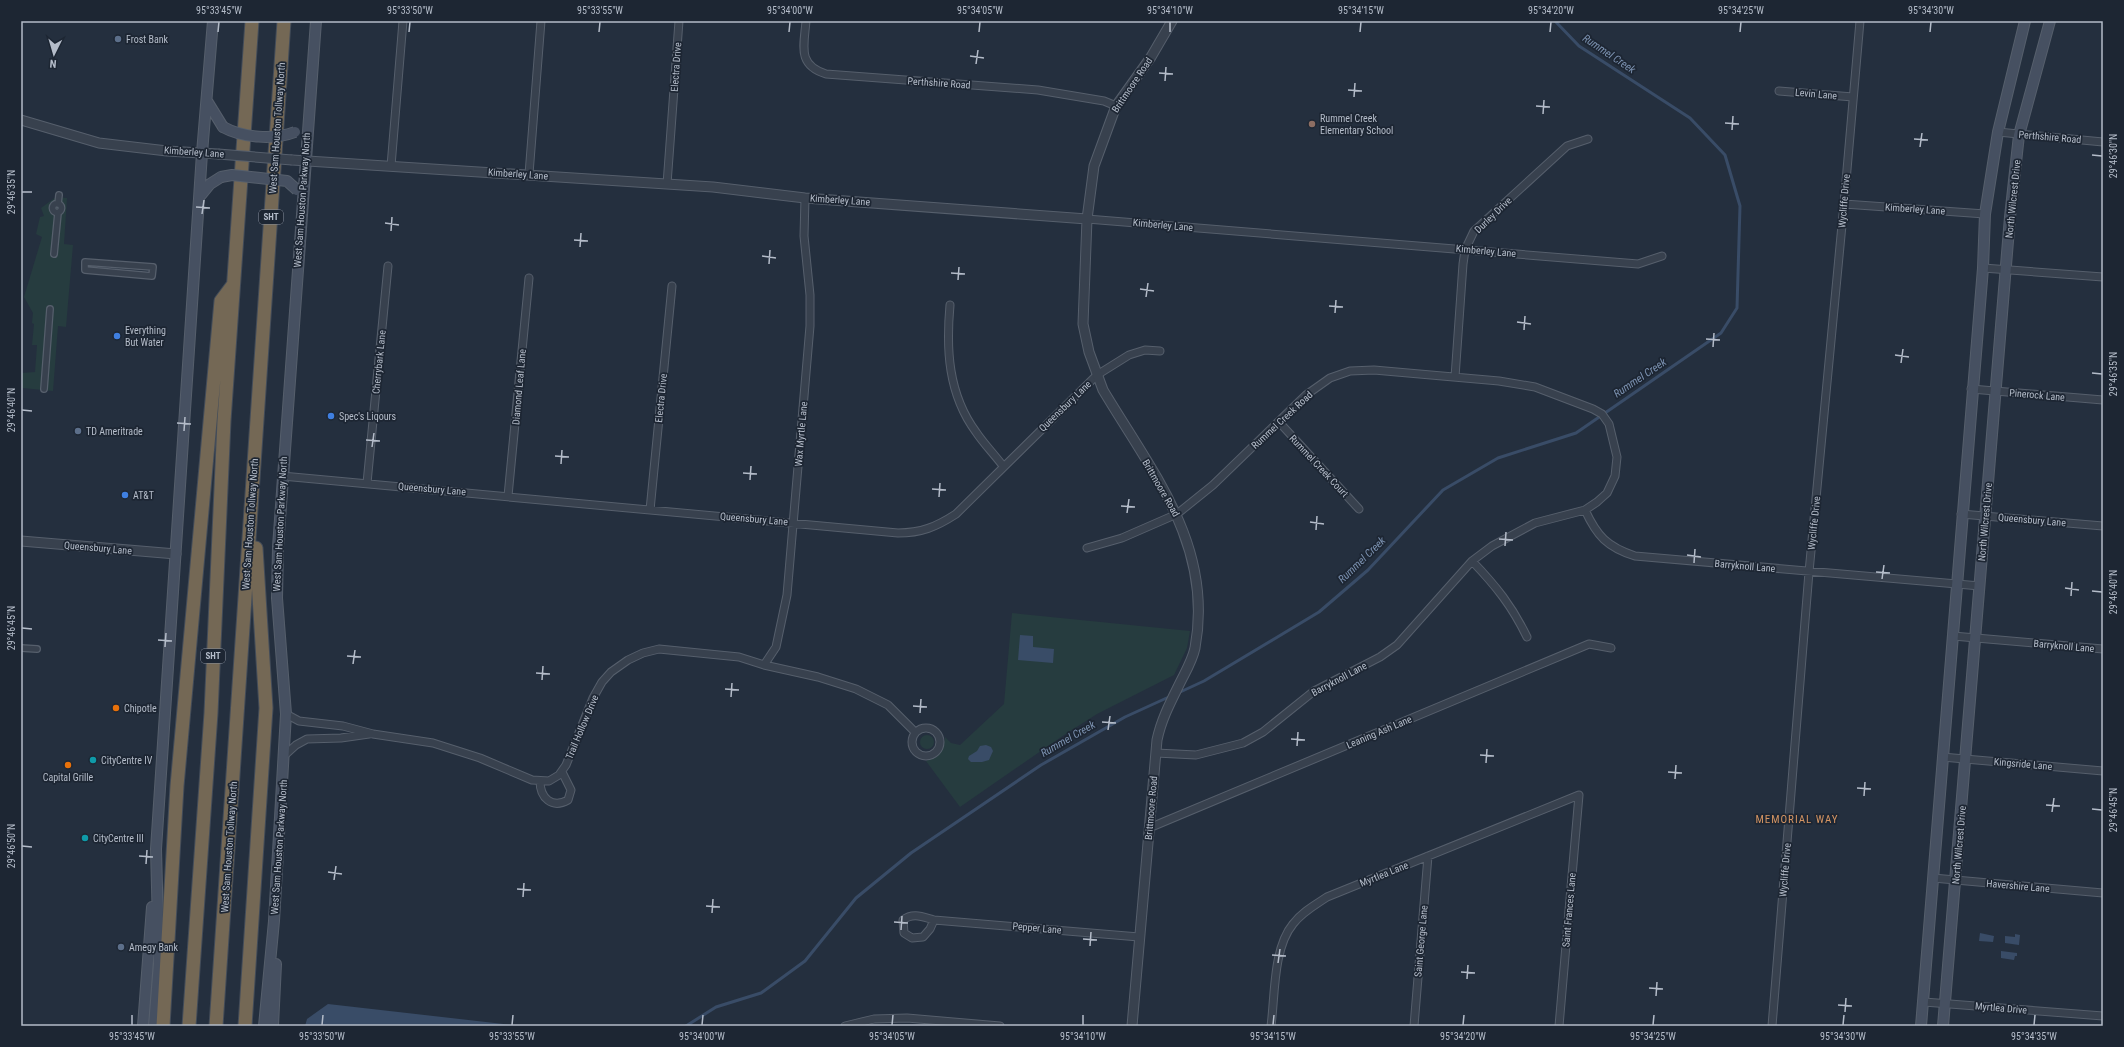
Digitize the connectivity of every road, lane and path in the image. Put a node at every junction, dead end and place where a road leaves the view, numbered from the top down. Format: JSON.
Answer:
{"nodes":[{"id":1,"x":213,"y":21,"type":"edge"},
{"id":2,"x":252,"y":21,"type":"edge"},
{"id":3,"x":284,"y":21,"type":"edge"},
{"id":4,"x":316,"y":21,"type":"edge"},
{"id":5,"x":403,"y":21,"type":"edge"},
{"id":6,"x":541,"y":21,"type":"edge"},
{"id":7,"x":679,"y":21,"type":"edge"},
{"id":8,"x":806,"y":21,"type":"edge"},
{"id":9,"x":1172,"y":21,"type":"edge"},
{"id":10,"x":1860,"y":21,"type":"edge"},
{"id":11,"x":2025,"y":21,"type":"edge"},
{"id":12,"x":2050,"y":21,"type":"edge"},
{"id":13,"x":1779,"y":91,"type":"dead end"},
{"id":14,"x":1853,"y":97,"type":"junction"},
{"id":15,"x":206,"y":101,"type":"junction"},
{"id":16,"x":1116,"y":106,"type":"junction"},
{"id":17,"x":308,"y":118,"type":"junction"},
{"id":18,"x":21,"y":120,"type":"edge"},
{"id":19,"x":1998,"y":132,"type":"junction"},
{"id":20,"x":2019,"y":135,"type":"junction"},
{"id":21,"x":1588,"y":139,"type":"dead end"},
{"id":22,"x":2103,"y":142,"type":"edge"},
{"id":23,"x":202,"y":153,"type":"junction"},
{"id":24,"x":305,"y":160,"type":"junction"},
{"id":25,"x":391,"y":166,"type":"junction"},
{"id":26,"x":530,"y":174,"type":"junction"},
{"id":27,"x":667,"y":184,"type":"junction"},
{"id":28,"x":59,"y":195,"type":"dead end"},
{"id":29,"x":201,"y":195,"type":"junction"},
{"id":30,"x":805,"y":198,"type":"junction"},
{"id":31,"x":1844,"y":204,"type":"junction"},
{"id":32,"x":302,"y":205,"type":"junction"},
{"id":33,"x":1985,"y":214,"type":"junction"},
{"id":34,"x":1087,"y":219,"type":"junction"},
{"id":35,"x":1465,"y":250,"type":"junction"},
{"id":36,"x":54,"y":254,"type":"dead end"},
{"id":37,"x":1662,"y":256,"type":"dead end"},
{"id":38,"x":98,"y":262,"type":"junction"},
{"id":39,"x":110,"y":263,"type":"junction"},
{"id":40,"x":121,"y":264,"type":"junction"},
{"id":41,"x":134,"y":265,"type":"junction"},
{"id":42,"x":143,"y":266,"type":"junction"},
{"id":43,"x":388,"y":266,"type":"dead end"},
{"id":44,"x":1983,"y":268,"type":"junction"},
{"id":45,"x":2006,"y":269,"type":"junction"},
{"id":46,"x":97,"y":271,"type":"junction"},
{"id":47,"x":109,"y":272,"type":"junction"},
{"id":48,"x":120,"y":273,"type":"junction"},
{"id":49,"x":133,"y":274,"type":"junction"},
{"id":50,"x":142,"y":275,"type":"junction"},
{"id":51,"x":2103,"y":277,"type":"edge"},
{"id":52,"x":529,"y":278,"type":"dead end"},
{"id":53,"x":233,"y":285,"type":"junction"},
{"id":54,"x":672,"y":286,"type":"dead end"},
{"id":55,"x":950,"y":305,"type":"dead end"},
{"id":56,"x":50,"y":309,"type":"dead end"},
{"id":57,"x":1160,"y":352,"type":"dead end"},
{"id":58,"x":1097,"y":375,"type":"junction"},
{"id":59,"x":1455,"y":377,"type":"junction"},
{"id":60,"x":44,"y":389,"type":"dead end"},
{"id":61,"x":1971,"y":390,"type":"junction"},
{"id":62,"x":1996,"y":392,"type":"junction"},
{"id":63,"x":2103,"y":400,"type":"edge"},
{"id":64,"x":258,"y":412,"type":"junction"},
{"id":65,"x":1279,"y":422,"type":"junction"},
{"id":66,"x":1003,"y":466,"type":"junction"},
{"id":67,"x":282,"y":476,"type":"junction"},
{"id":68,"x":367,"y":483,"type":"junction"},
{"id":69,"x":508,"y":496,"type":"junction"},
{"id":70,"x":1359,"y":509,"type":"dead end"},
{"id":71,"x":650,"y":510,"type":"junction"},
{"id":72,"x":1585,"y":510,"type":"junction"},
{"id":73,"x":1177,"y":514,"type":"junction"},
{"id":74,"x":1961,"y":514,"type":"junction"},
{"id":75,"x":1986,"y":516,"type":"junction"},
{"id":76,"x":794,"y":523,"type":"junction"},
{"id":77,"x":2103,"y":526,"type":"edge"},
{"id":78,"x":21,"y":541,"type":"edge"},
{"id":79,"x":1087,"y":548,"type":"dead end"},
{"id":80,"x":176,"y":554,"type":"junction"},
{"id":81,"x":1472,"y":561,"type":"junction"},
{"id":82,"x":1809,"y":572,"type":"junction"},
{"id":83,"x":1956,"y":584,"type":"junction"},
{"id":84,"x":1980,"y":586,"type":"junction"},
{"id":85,"x":1953,"y":636,"type":"junction"},
{"id":86,"x":1527,"y":637,"type":"dead end"},
{"id":87,"x":1976,"y":638,"type":"junction"},
{"id":88,"x":21,"y":648,"type":"edge"},
{"id":89,"x":1611,"y":648,"type":"dead end"},
{"id":90,"x":37,"y":649,"type":"dead end"},
{"id":91,"x":2103,"y":649,"type":"edge"},
{"id":92,"x":764,"y":666,"type":"junction"},
{"id":93,"x":286,"y":714,"type":"junction"},
{"id":94,"x":914,"y":732,"type":"junction"},
{"id":95,"x":373,"y":734,"type":"junction"},
{"id":96,"x":1156,"y":753,"type":"junction"},
{"id":97,"x":285,"y":755,"type":"junction"},
{"id":98,"x":1942,"y":757,"type":"junction"},
{"id":99,"x":1966,"y":760,"type":"junction"},
{"id":100,"x":2103,"y":771,"type":"edge"},
{"id":101,"x":562,"y":772,"type":"junction"},
{"id":102,"x":540,"y":781,"type":"junction"},
{"id":103,"x":1579,"y":795,"type":"joint"},
{"id":104,"x":1149,"y":828,"type":"junction"},
{"id":105,"x":156,"y":849,"type":"junction"},
{"id":106,"x":1428,"y":856,"type":"junction"},
{"id":107,"x":1933,"y":878,"type":"junction"},
{"id":108,"x":1956,"y":881,"type":"junction"},
{"id":109,"x":2103,"y":893,"type":"edge"},
{"id":110,"x":934,"y":920,"type":"junction"},
{"id":111,"x":274,"y":921,"type":"junction"},
{"id":112,"x":1140,"y":937,"type":"junction"},
{"id":113,"x":1924,"y":1002,"type":"junction"},
{"id":114,"x":1945,"y":1004,"type":"junction"},
{"id":115,"x":2103,"y":1016,"type":"edge"},
{"id":116,"x":143,"y":1026,"type":"edge"},
{"id":117,"x":154,"y":1026,"type":"edge"},
{"id":118,"x":165,"y":1026,"type":"edge"},
{"id":119,"x":189,"y":1026,"type":"edge"},
{"id":120,"x":216,"y":1026,"type":"edge"},
{"id":121,"x":246,"y":1026,"type":"edge"},
{"id":122,"x":264,"y":1026,"type":"edge"},
{"id":123,"x":273,"y":1026,"type":"edge"},
{"id":124,"x":845,"y":1026,"type":"edge"},
{"id":125,"x":1000,"y":1026,"type":"edge"},
{"id":126,"x":1132,"y":1026,"type":"edge"},
{"id":127,"x":1271,"y":1026,"type":"edge"},
{"id":128,"x":1414,"y":1026,"type":"edge"},
{"id":129,"x":1559,"y":1026,"type":"edge"},
{"id":130,"x":1772,"y":1026,"type":"edge"},
{"id":131,"x":1921,"y":1026,"type":"edge"},
{"id":132,"x":1943,"y":1026,"type":"edge"}],
"edges":[{"from":1,"to":15,"type":"main road"},
{"from":2,"to":53,"type":"highway","number":"SHT"},
{"from":3,"to":64,"type":"highway","name":"West Sam Houston Tollway North","number":"SHT"},
{"from":4,"to":17,"type":"main road","name":"West Sam Houston Parkway North"},
{"from":5,"to":25,"type":"street"},
{"from":6,"to":26,"type":"street"},
{"from":7,"to":27,"type":"street","name":"Electra Drive"},
{"from":8,"to":16,"type":"street","name":"Perthshire Road"},
{"from":9,"to":16,"type":"street","name":"Brittmoore Road"},
{"from":10,"to":14,"type":"street","name":"Wycliffe Drive"},
{"from":11,"to":19,"type":"main road"},
{"from":12,"to":20,"type":"main road","name":"North Wilcrest Drive"},
{"from":13,"to":14,"type":"street","name":"Levin Lane"},
{"from":14,"to":31,"type":"street","name":"Wycliffe Drive"},
{"from":15,"to":17,"type":"main road","bridge":true},
{"from":15,"to":23,"type":"main road"},
{"from":16,"to":34,"type":"street","name":"Brittmoore Road"},
{"from":17,"to":24,"type":"main road","name":"West Sam Houston Parkway North"},
{"from":18,"to":23,"type":"street","name":"Kimberley Lane"},
{"from":19,"to":20,"type":"street","name":"Perthshire Road"},
{"from":19,"to":33,"type":"main road"},
{"from":20,"to":22,"type":"street","name":"Perthshire Road"},
{"from":20,"to":45,"type":"main road","name":"North Wilcrest Drive"},
{"from":21,"to":35,"type":"street","name":"Durley Drive"},
{"from":23,"to":24,"type":"street","name":"Kimberley Lane","bridge":true},
{"from":23,"to":29,"type":"main road"},
{"from":24,"to":25,"type":"street","name":"Kimberley Lane"},
{"from":24,"to":32,"type":"main road","name":"West Sam Houston Parkway North"},
{"from":25,"to":26,"type":"street","name":"Kimberley Lane"},
{"from":26,"to":27,"type":"street","name":"Kimberley Lane"},
{"from":27,"to":30,"type":"street","name":"Kimberley Lane"},
{"from":28,"to":36,"type":"street"},
{"from":29,"to":32,"type":"main road","bridge":true},
{"from":29,"to":80,"type":"main road"},
{"from":30,"to":34,"type":"street","name":"Kimberley Lane"},
{"from":30,"to":76,"type":"street","name":"Wax Myrtle Lane"},
{"from":31,"to":33,"type":"street","name":"Kimberley Lane"},
{"from":31,"to":82,"type":"street","name":"Wycliffe Drive"},
{"from":32,"to":67,"type":"main road","name":"West Sam Houston Parkway North"},
{"from":33,"to":44,"type":"main road"},
{"from":34,"to":35,"type":"street","name":"Kimberley Lane"},
{"from":34,"to":58,"type":"street","name":"Brittmoore Road"},
{"from":35,"to":37,"type":"street","name":"Kimberley Lane"},
{"from":35,"to":59,"type":"street","name":"Durley Drive"},
{"from":38,"to":39,"type":"street"},
{"from":38,"to":46,"type":"street"},
{"from":38,"to":46,"type":"street"},
{"from":39,"to":40,"type":"street"},
{"from":39,"to":47,"type":"street"},
{"from":40,"to":41,"type":"street"},
{"from":40,"to":48,"type":"street"},
{"from":41,"to":42,"type":"street"},
{"from":41,"to":49,"type":"street"},
{"from":42,"to":50,"type":"street"},
{"from":42,"to":50,"type":"street"},
{"from":43,"to":68,"type":"street","name":"Cherrybark Lane"},
{"from":44,"to":45,"type":"street"},
{"from":44,"to":61,"type":"main road"},
{"from":45,"to":51,"type":"street"},
{"from":45,"to":62,"type":"main road","name":"North Wilcrest Drive"},
{"from":46,"to":47,"type":"street"},
{"from":47,"to":48,"type":"street"},
{"from":48,"to":49,"type":"street"},
{"from":49,"to":50,"type":"street"},
{"from":52,"to":69,"type":"street","name":"Diamond Leaf Lane"},
{"from":53,"to":118,"type":"highway"},
{"from":53,"to":119,"type":"highway","number":"SHT"},
{"from":54,"to":71,"type":"street","name":"Electra Drive"},
{"from":55,"to":66,"type":"street"},
{"from":56,"to":60,"type":"street"},
{"from":57,"to":58,"type":"street","name":"Queensbury Lane"},
{"from":58,"to":66,"type":"street","name":"Queensbury Lane"},
{"from":58,"to":73,"type":"street","name":"Brittmoore Road"},
{"from":59,"to":65,"type":"street","name":"Rummel Creek Road"},
{"from":59,"to":72,"type":"street","name":"Rummel Creek Road"},
{"from":61,"to":62,"type":"street","name":"Pinerock Lane"},
{"from":61,"to":74,"type":"main road"},
{"from":62,"to":63,"type":"street","name":"Pinerock Lane"},
{"from":62,"to":75,"type":"main road","name":"North Wilcrest Drive"},
{"from":64,"to":120,"type":"highway","name":"West Sam Houston Tollway North","number":"SHT"},
{"from":64,"to":121,"type":"highway"},
{"from":65,"to":70,"type":"street","name":"Rummel Creek Court"},
{"from":65,"to":73,"type":"street","name":"Rummel Creek Road"},
{"from":66,"to":76,"type":"street","name":"Queensbury Lane"},
{"from":67,"to":68,"type":"street","name":"Queensbury Lane"},
{"from":67,"to":93,"type":"main road","name":"West Sam Houston Parkway North"},
{"from":68,"to":69,"type":"street","name":"Queensbury Lane"},
{"from":69,"to":71,"type":"street","name":"Queensbury Lane"},
{"from":71,"to":76,"type":"street","name":"Queensbury Lane"},
{"from":72,"to":81,"type":"street","name":"Barryknoll Lane"},
{"from":72,"to":82,"type":"street","name":"Barryknoll Lane"},
{"from":73,"to":79,"type":"street","name":"Rummel Creek Road"},
{"from":73,"to":96,"type":"street","name":"Brittmoore Road"},
{"from":74,"to":75,"type":"street","name":"Queensbury Lane"},
{"from":74,"to":83,"type":"main road"},
{"from":75,"to":77,"type":"street","name":"Queensbury Lane"},
{"from":75,"to":84,"type":"main road","name":"North Wilcrest Drive"},
{"from":76,"to":92,"type":"street","name":"Wax Myrtle Lane"},
{"from":78,"to":80,"type":"street","name":"Queensbury Lane"},
{"from":80,"to":105,"type":"main road"},
{"from":81,"to":86,"type":"street"},
{"from":81,"to":96,"type":"street","name":"Barryknoll Lane"},
{"from":82,"to":83,"type":"street","name":"Barryknoll Lane"},
{"from":82,"to":130,"type":"street","name":"Wycliffe Drive"},
{"from":83,"to":84,"type":"street","name":"Barryknoll Lane"},
{"from":83,"to":85,"type":"main road"},
{"from":84,"to":87,"type":"main road","name":"North Wilcrest Drive"},
{"from":85,"to":87,"type":"street","name":"Barryknoll Lane"},
{"from":85,"to":98,"type":"main road"},
{"from":87,"to":91,"type":"street","name":"Barryknoll Lane"},
{"from":87,"to":99,"type":"main road","name":"North Wilcrest Drive"},
{"from":88,"to":90,"type":"street"},
{"from":89,"to":104,"type":"street","name":"Leaning Ash Lane"},
{"from":92,"to":94,"type":"street","name":"Trail Hollow Drive"},
{"from":92,"to":101,"type":"street","name":"Trail Hollow Drive"},
{"from":93,"to":95,"type":"street"},
{"from":93,"to":97,"type":"main road","name":"West Sam Houston Parkway North"},
{"from":94,"to":94,"type":"street"},
{"from":95,"to":97,"type":"street"},
{"from":95,"to":102,"type":"street"},
{"from":96,"to":104,"type":"street","name":"Brittmoore Road"},
{"from":97,"to":111,"type":"main road","name":"West Sam Houston Parkway North"},
{"from":98,"to":99,"type":"street","name":"Kingsride Lane"},
{"from":98,"to":107,"type":"main road"},
{"from":99,"to":100,"type":"street","name":"Kingsride Lane"},
{"from":99,"to":108,"type":"main road","name":"North Wilcrest Drive"},
{"from":101,"to":102,"type":"street","name":"Trail Hollow Drive"},
{"from":101,"to":102,"type":"street"},
{"from":103,"to":106,"type":"street","name":"Myrtlea Lane"},
{"from":103,"to":129,"type":"street","name":"Saint Frances Lane"},
{"from":104,"to":112,"type":"street","name":"Brittmoore Road"},
{"from":105,"to":116,"type":"main road"},
{"from":105,"to":117,"type":"main road"},
{"from":106,"to":127,"type":"street","name":"Myrtlea Lane"},
{"from":106,"to":128,"type":"street","name":"Saint George Lane"},
{"from":107,"to":108,"type":"street","name":"Havershire Lane"},
{"from":107,"to":113,"type":"main road"},
{"from":108,"to":109,"type":"street","name":"Havershire Lane"},
{"from":108,"to":114,"type":"main road","name":"North Wilcrest Drive"},
{"from":110,"to":110,"type":"street","name":"Pepper Lane"},
{"from":110,"to":112,"type":"street","name":"Pepper Lane"},
{"from":111,"to":122,"type":"main road","name":"West Sam Houston Parkway North"},
{"from":111,"to":123,"type":"main road"},
{"from":112,"to":126,"type":"street","name":"Brittmoore Road"},
{"from":113,"to":114,"type":"street","name":"Myrtlea Drive"},
{"from":113,"to":131,"type":"main road"},
{"from":114,"to":115,"type":"street","name":"Myrtlea Drive"},
{"from":114,"to":132,"type":"main road","name":"North Wilcrest Drive"},
{"from":124,"to":125,"type":"street"}]}
